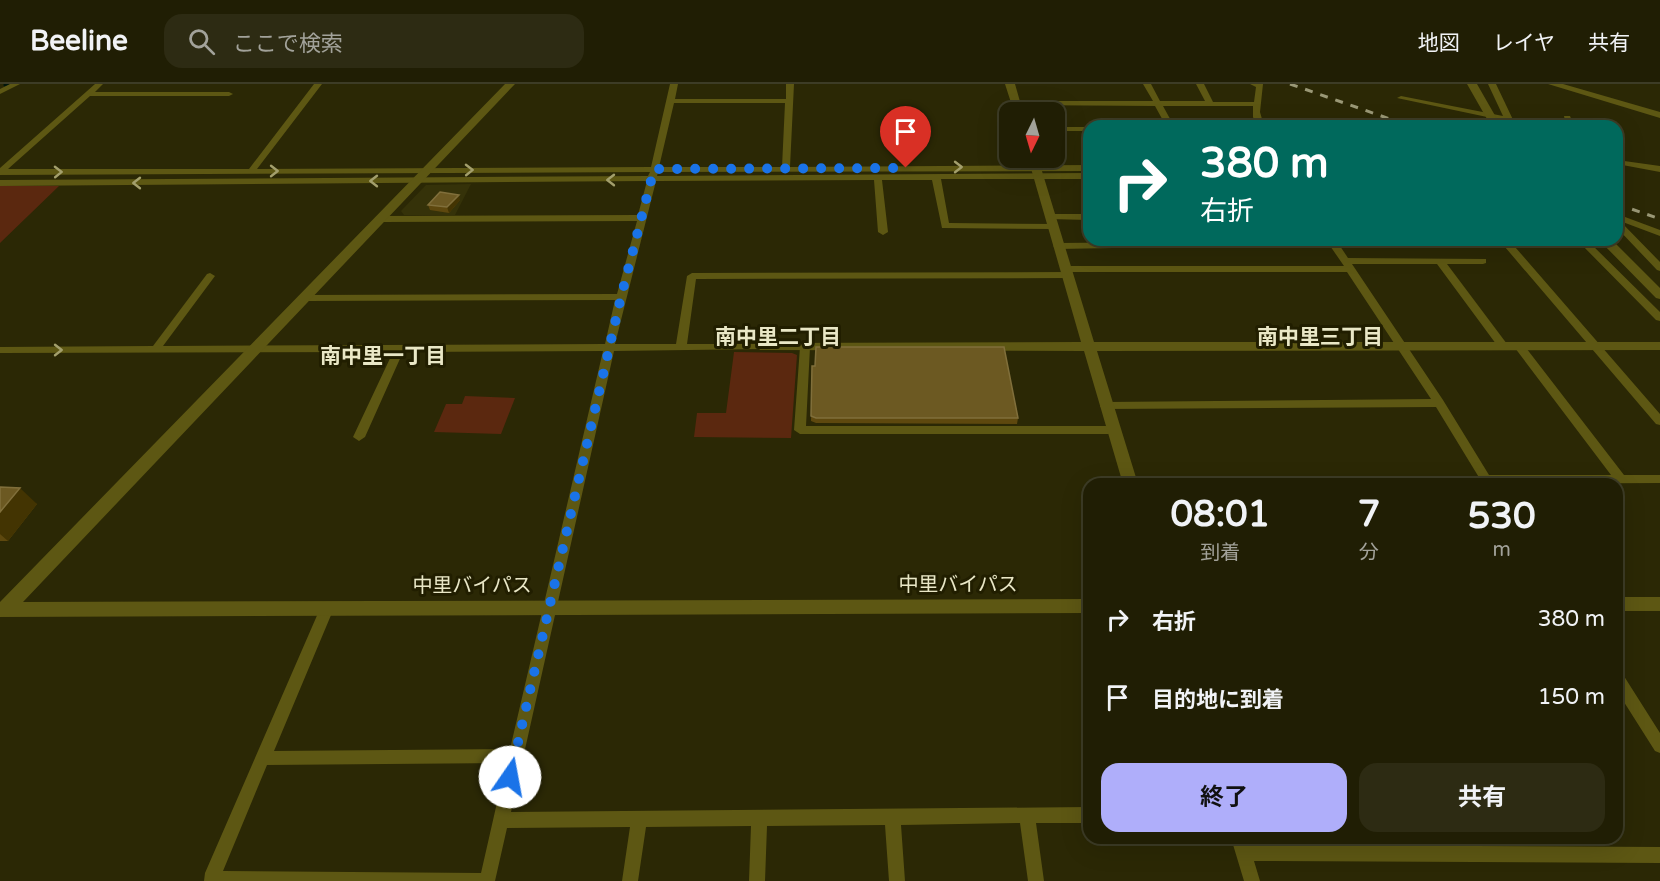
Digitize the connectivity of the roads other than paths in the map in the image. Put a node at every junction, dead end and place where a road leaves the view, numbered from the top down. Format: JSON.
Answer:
{"nodes":[{"id":1,"x":16,"y":84,"type":"edge"},
{"id":2,"x":99,"y":84,"type":"edge"},
{"id":3,"x":318,"y":84,"type":"edge"},
{"id":4,"x":510,"y":84,"type":"edge"},
{"id":5,"x":674,"y":84,"type":"edge"},
{"id":6,"x":789,"y":84,"type":"edge"},
{"id":7,"x":1010,"y":84,"type":"edge"},
{"id":8,"x":1147,"y":84,"type":"edge"},
{"id":9,"x":1200,"y":84,"type":"edge"},
{"id":10,"x":1254,"y":84,"type":"edge"},
{"id":11,"x":1472,"y":84,"type":"edge"},
{"id":12,"x":1492,"y":84,"type":"edge"},
{"id":13,"x":1553,"y":84,"type":"edge"},
{"id":14,"x":0,"y":92,"type":"edge"},
{"id":15,"x":88,"y":94,"type":"junction"},
{"id":16,"x":230,"y":94,"type":"dead end"},
{"id":17,"x":1401,"y":98,"type":"dead end"},
{"id":18,"x":789,"y":100,"type":"junction"},
{"id":19,"x":670,"y":101,"type":"junction"},
{"id":20,"x":1015,"y":102,"type":"edge"},
{"id":21,"x":1157,"y":103,"type":"junction"},
{"id":22,"x":1210,"y":103,"type":"junction"},
{"id":23,"x":1258,"y":104,"type":"junction"},
{"id":24,"x":1065,"y":106,"type":"edge"},
{"id":25,"x":1660,"y":115,"type":"edge"},
{"id":26,"x":1167,"y":120,"type":"edge"},
{"id":27,"x":1256,"y":120,"type":"edge"},
{"id":28,"x":1493,"y":120,"type":"edge"},
{"id":29,"x":1501,"y":120,"type":"edge"},
{"id":30,"x":1509,"y":120,"type":"edge"},
{"id":31,"x":1065,"y":129,"type":"edge"},
{"id":32,"x":1083,"y":129,"type":"edge"},
{"id":33,"x":1623,"y":163,"type":"edge"},
{"id":34,"x":999,"y":167,"type":"edge"},
{"id":35,"x":1026,"y":168,"type":"edge"},
{"id":36,"x":1035,"y":168,"type":"edge"},
{"id":37,"x":1041,"y":168,"type":"edge"},
{"id":38,"x":1065,"y":168,"type":"edge"},
{"id":39,"x":1083,"y":168,"type":"edge"},
{"id":40,"x":654,"y":169,"type":"junction"},
{"id":41,"x":786,"y":169,"type":"junction"},
{"id":42,"x":1660,"y":169,"type":"edge"},
{"id":43,"x":428,"y":170,"type":"junction"},
{"id":44,"x":170,"y":171,"type":"junction"},
{"id":45,"x":250,"y":171,"type":"junction"},
{"id":46,"x":0,"y":172,"type":"edge"},
{"id":47,"x":1083,"y":175,"type":"edge"},
{"id":48,"x":879,"y":178,"type":"junction"},
{"id":49,"x":936,"y":178,"type":"junction"},
{"id":50,"x":651,"y":179,"type":"junction"},
{"id":51,"x":417,"y":181,"type":"junction"},
{"id":52,"x":0,"y":183,"type":"edge"},
{"id":53,"x":160,"y":183,"type":"junction"},
{"id":54,"x":640,"y":218,"type":"junction"},
{"id":55,"x":1083,"y":218,"type":"edge"},
{"id":56,"x":382,"y":219,"type":"junction"},
{"id":57,"x":1623,"y":219,"type":"edge"},
{"id":58,"x":1052,"y":222,"type":"junction"},
{"id":59,"x":1623,"y":229,"type":"edge"},
{"id":60,"x":883,"y":232,"type":"dead end"},
{"id":61,"x":1660,"y":233,"type":"edge"},
{"id":62,"x":1058,"y":246,"type":"junction"},
{"id":63,"x":1083,"y":246,"type":"edge"},
{"id":64,"x":1335,"y":246,"type":"edge"},
{"id":65,"x":1509,"y":246,"type":"edge"},
{"id":66,"x":1588,"y":246,"type":"edge"},
{"id":67,"x":1611,"y":246,"type":"edge"},
{"id":68,"x":1440,"y":261,"type":"junction"},
{"id":69,"x":1483,"y":261,"type":"dead end"},
{"id":70,"x":1348,"y":265,"type":"junction"},
{"id":71,"x":1660,"y":268,"type":"edge"},
{"id":72,"x":1067,"y":272,"type":"junction"},
{"id":73,"x":210,"y":276,"type":"dead end"},
{"id":74,"x":1660,"y":295,"type":"edge"},
{"id":75,"x":621,"y":297,"type":"junction"},
{"id":76,"x":306,"y":298,"type":"junction"},
{"id":77,"x":1660,"y":318,"type":"edge"},
{"id":78,"x":681,"y":346,"type":"junction"},
{"id":79,"x":765,"y":346,"type":"joint"},
{"id":80,"x":1089,"y":346,"type":"junction"},
{"id":81,"x":1400,"y":346,"type":"junction"},
{"id":82,"x":1503,"y":346,"type":"junction"},
{"id":83,"x":1519,"y":346,"type":"junction"},
{"id":84,"x":1595,"y":346,"type":"junction"},
{"id":85,"x":1660,"y":346,"type":"edge"},
{"id":86,"x":805,"y":347,"type":"junction"},
{"id":87,"x":400,"y":348,"type":"junction"},
{"id":88,"x":256,"y":349,"type":"junction"},
{"id":89,"x":609,"y":349,"type":"junction"},
{"id":90,"x":0,"y":350,"type":"edge"},
{"id":91,"x":155,"y":350,"type":"junction"},
{"id":92,"x":1438,"y":403,"type":"junction"},
{"id":93,"x":1106,"y":406,"type":"junction"},
{"id":94,"x":1660,"y":422,"type":"edge"},
{"id":95,"x":1113,"y":429,"type":"junction"},
{"id":96,"x":359,"y":437,"type":"dead end"},
{"id":97,"x":1128,"y":478,"type":"edge"},
{"id":98,"x":1485,"y":478,"type":"edge"},
{"id":99,"x":1620,"y":478,"type":"edge"},
{"id":100,"x":1623,"y":479,"type":"edge"},
{"id":101,"x":1660,"y":479,"type":"edge"},
{"id":102,"x":1623,"y":604,"type":"edge"},
{"id":103,"x":1660,"y":604,"type":"edge"},
{"id":104,"x":1083,"y":606,"type":"edge"},
{"id":105,"x":549,"y":607,"type":"junction"},
{"id":106,"x":327,"y":608,"type":"junction"},
{"id":107,"x":2,"y":611,"type":"edge"},
{"id":108,"x":1623,"y":687,"type":"edge"},
{"id":109,"x":1660,"y":746,"type":"edge"},
{"id":110,"x":514,"y":756,"type":"junction"},
{"id":111,"x":263,"y":758,"type":"junction"},
{"id":112,"x":1083,"y":815,"type":"edge"},
{"id":113,"x":759,"y":817,"type":"junction"},
{"id":114,"x":893,"y":817,"type":"junction"},
{"id":115,"x":1027,"y":817,"type":"junction"},
{"id":116,"x":639,"y":818,"type":"junction"},
{"id":117,"x":501,"y":820,"type":"junction"},
{"id":118,"x":1241,"y":846,"type":"edge"},
{"id":119,"x":1660,"y":855,"type":"edge"},
{"id":120,"x":487,"y":881,"type":"edge"},
{"id":121,"x":630,"y":881,"type":"edge"},
{"id":122,"x":757,"y":881,"type":"edge"},
{"id":123,"x":897,"y":881,"type":"edge"},
{"id":124,"x":1036,"y":881,"type":"edge"},
{"id":125,"x":1252,"y":881,"type":"edge"}],
"edges":[{"from":1,"to":14,"type":"street"},
{"from":2,"to":15,"type":"street"},
{"from":3,"to":45,"type":"street"},
{"from":4,"to":43,"type":"street"},
{"from":5,"to":19,"type":"street"},
{"from":6,"to":18,"type":"street"},
{"from":7,"to":20,"type":"street"},
{"from":8,"to":21,"type":"street"},
{"from":9,"to":22,"type":"street"},
{"from":10,"to":23,"type":"street"},
{"from":11,"to":28,"type":"street"},
{"from":12,"to":30,"type":"street"},
{"from":13,"to":25,"type":"street"},
{"from":15,"to":16,"type":"street"},
{"from":15,"to":46,"type":"street"},
{"from":17,"to":29,"type":"street"},
{"from":18,"to":19,"type":"street"},
{"from":18,"to":41,"type":"street"},
{"from":19,"to":40,"type":"street"},
{"from":21,"to":22,"type":"street"},
{"from":21,"to":24,"type":"street"},
{"from":21,"to":26,"type":"street"},
{"from":22,"to":23,"type":"street"},
{"from":23,"to":27,"type":"street"},
{"from":31,"to":32,"type":"street"},
{"from":33,"to":42,"type":"street"},
{"from":41,"to":34,"type":"street","one_way":true},
{"from":35,"to":49,"type":"street"},
{"from":36,"to":58,"type":"street"},
{"from":37,"to":47,"type":"street"},
{"from":38,"to":39,"type":"street"},
{"from":40,"to":41,"type":"street"},
{"from":43,"to":40,"type":"street","one_way":true},
{"from":40,"to":50,"type":"street"},
{"from":45,"to":43,"type":"street","one_way":true},
{"from":43,"to":51,"type":"street"},
{"from":44,"to":45,"type":"street"},
{"from":46,"to":44,"type":"street","one_way":true},
{"from":44,"to":53,"type":"street"},
{"from":48,"to":49,"type":"street"},
{"from":48,"to":50,"type":"street"},
{"from":48,"to":60,"type":"street"},
{"from":49,"to":58,"type":"street"},
{"from":50,"to":51,"type":"street","one_way":true},
{"from":50,"to":54,"type":"street"},
{"from":51,"to":53,"type":"street","one_way":true},
{"from":51,"to":56,"type":"street"},
{"from":53,"to":52,"type":"street","one_way":true},
{"from":54,"to":56,"type":"street"},
{"from":54,"to":75,"type":"street"},
{"from":55,"to":58,"type":"street"},
{"from":56,"to":76,"type":"street"},
{"from":57,"to":61,"type":"street"},
{"from":58,"to":62,"type":"street"},
{"from":59,"to":71,"type":"street"},
{"from":62,"to":63,"type":"street"},
{"from":62,"to":72,"type":"street"},
{"from":64,"to":70,"type":"street"},
{"from":65,"to":84,"type":"street"},
{"from":66,"to":77,"type":"street"},
{"from":67,"to":74,"type":"street"},
{"from":68,"to":69,"type":"street"},
{"from":68,"to":70,"type":"street"},
{"from":68,"to":82,"type":"street"},
{"from":70,"to":72,"type":"street"},
{"from":70,"to":81,"type":"street"},
{"from":72,"to":78,"type":"street"},
{"from":72,"to":80,"type":"street"},
{"from":73,"to":91,"type":"street"},
{"from":75,"to":76,"type":"street"},
{"from":75,"to":89,"type":"street"},
{"from":76,"to":88,"type":"street"},
{"from":78,"to":79,"type":"street"},
{"from":78,"to":89,"type":"street"},
{"from":79,"to":86,"type":"street"},
{"from":80,"to":81,"type":"street"},
{"from":80,"to":86,"type":"street"},
{"from":80,"to":93,"type":"street"},
{"from":81,"to":82,"type":"street"},
{"from":81,"to":92,"type":"street"},
{"from":82,"to":83,"type":"street"},
{"from":83,"to":84,"type":"street"},
{"from":83,"to":99,"type":"street"},
{"from":84,"to":85,"type":"street"},
{"from":84,"to":94,"type":"street"},
{"from":86,"to":95,"type":"street"},
{"from":87,"to":88,"type":"street"},
{"from":87,"to":89,"type":"street"},
{"from":87,"to":96,"type":"street"},
{"from":88,"to":91,"type":"street"},
{"from":88,"to":107,"type":"street"},
{"from":89,"to":105,"type":"street"},
{"from":90,"to":91,"type":"street","one_way":true},
{"from":92,"to":93,"type":"street"},
{"from":92,"to":98,"type":"street"},
{"from":93,"to":95,"type":"street"},
{"from":95,"to":97,"type":"street"},
{"from":100,"to":101,"type":"street"},
{"from":102,"to":103,"type":"street"},
{"from":104,"to":105,"type":"street","name":"中里バイパス"},
{"from":105,"to":106,"type":"street","name":"中里バイパス"},
{"from":105,"to":110,"type":"street"},
{"from":106,"to":107,"type":"street","name":"中里バイパス"},
{"from":106,"to":111,"type":"street"},
{"from":108,"to":109,"type":"street"},
{"from":110,"to":111,"type":"street"},
{"from":110,"to":117,"type":"street"},
{"from":111,"to":120,"type":"street"},
{"from":112,"to":115,"type":"street"},
{"from":113,"to":114,"type":"street"},
{"from":113,"to":116,"type":"street"},
{"from":113,"to":122,"type":"street"},
{"from":114,"to":115,"type":"street"},
{"from":114,"to":123,"type":"street"},
{"from":115,"to":124,"type":"street"},
{"from":116,"to":117,"type":"street"},
{"from":116,"to":121,"type":"street"},
{"from":117,"to":120,"type":"street"},
{"from":118,"to":119,"type":"street"},
{"from":118,"to":125,"type":"street"}]}
